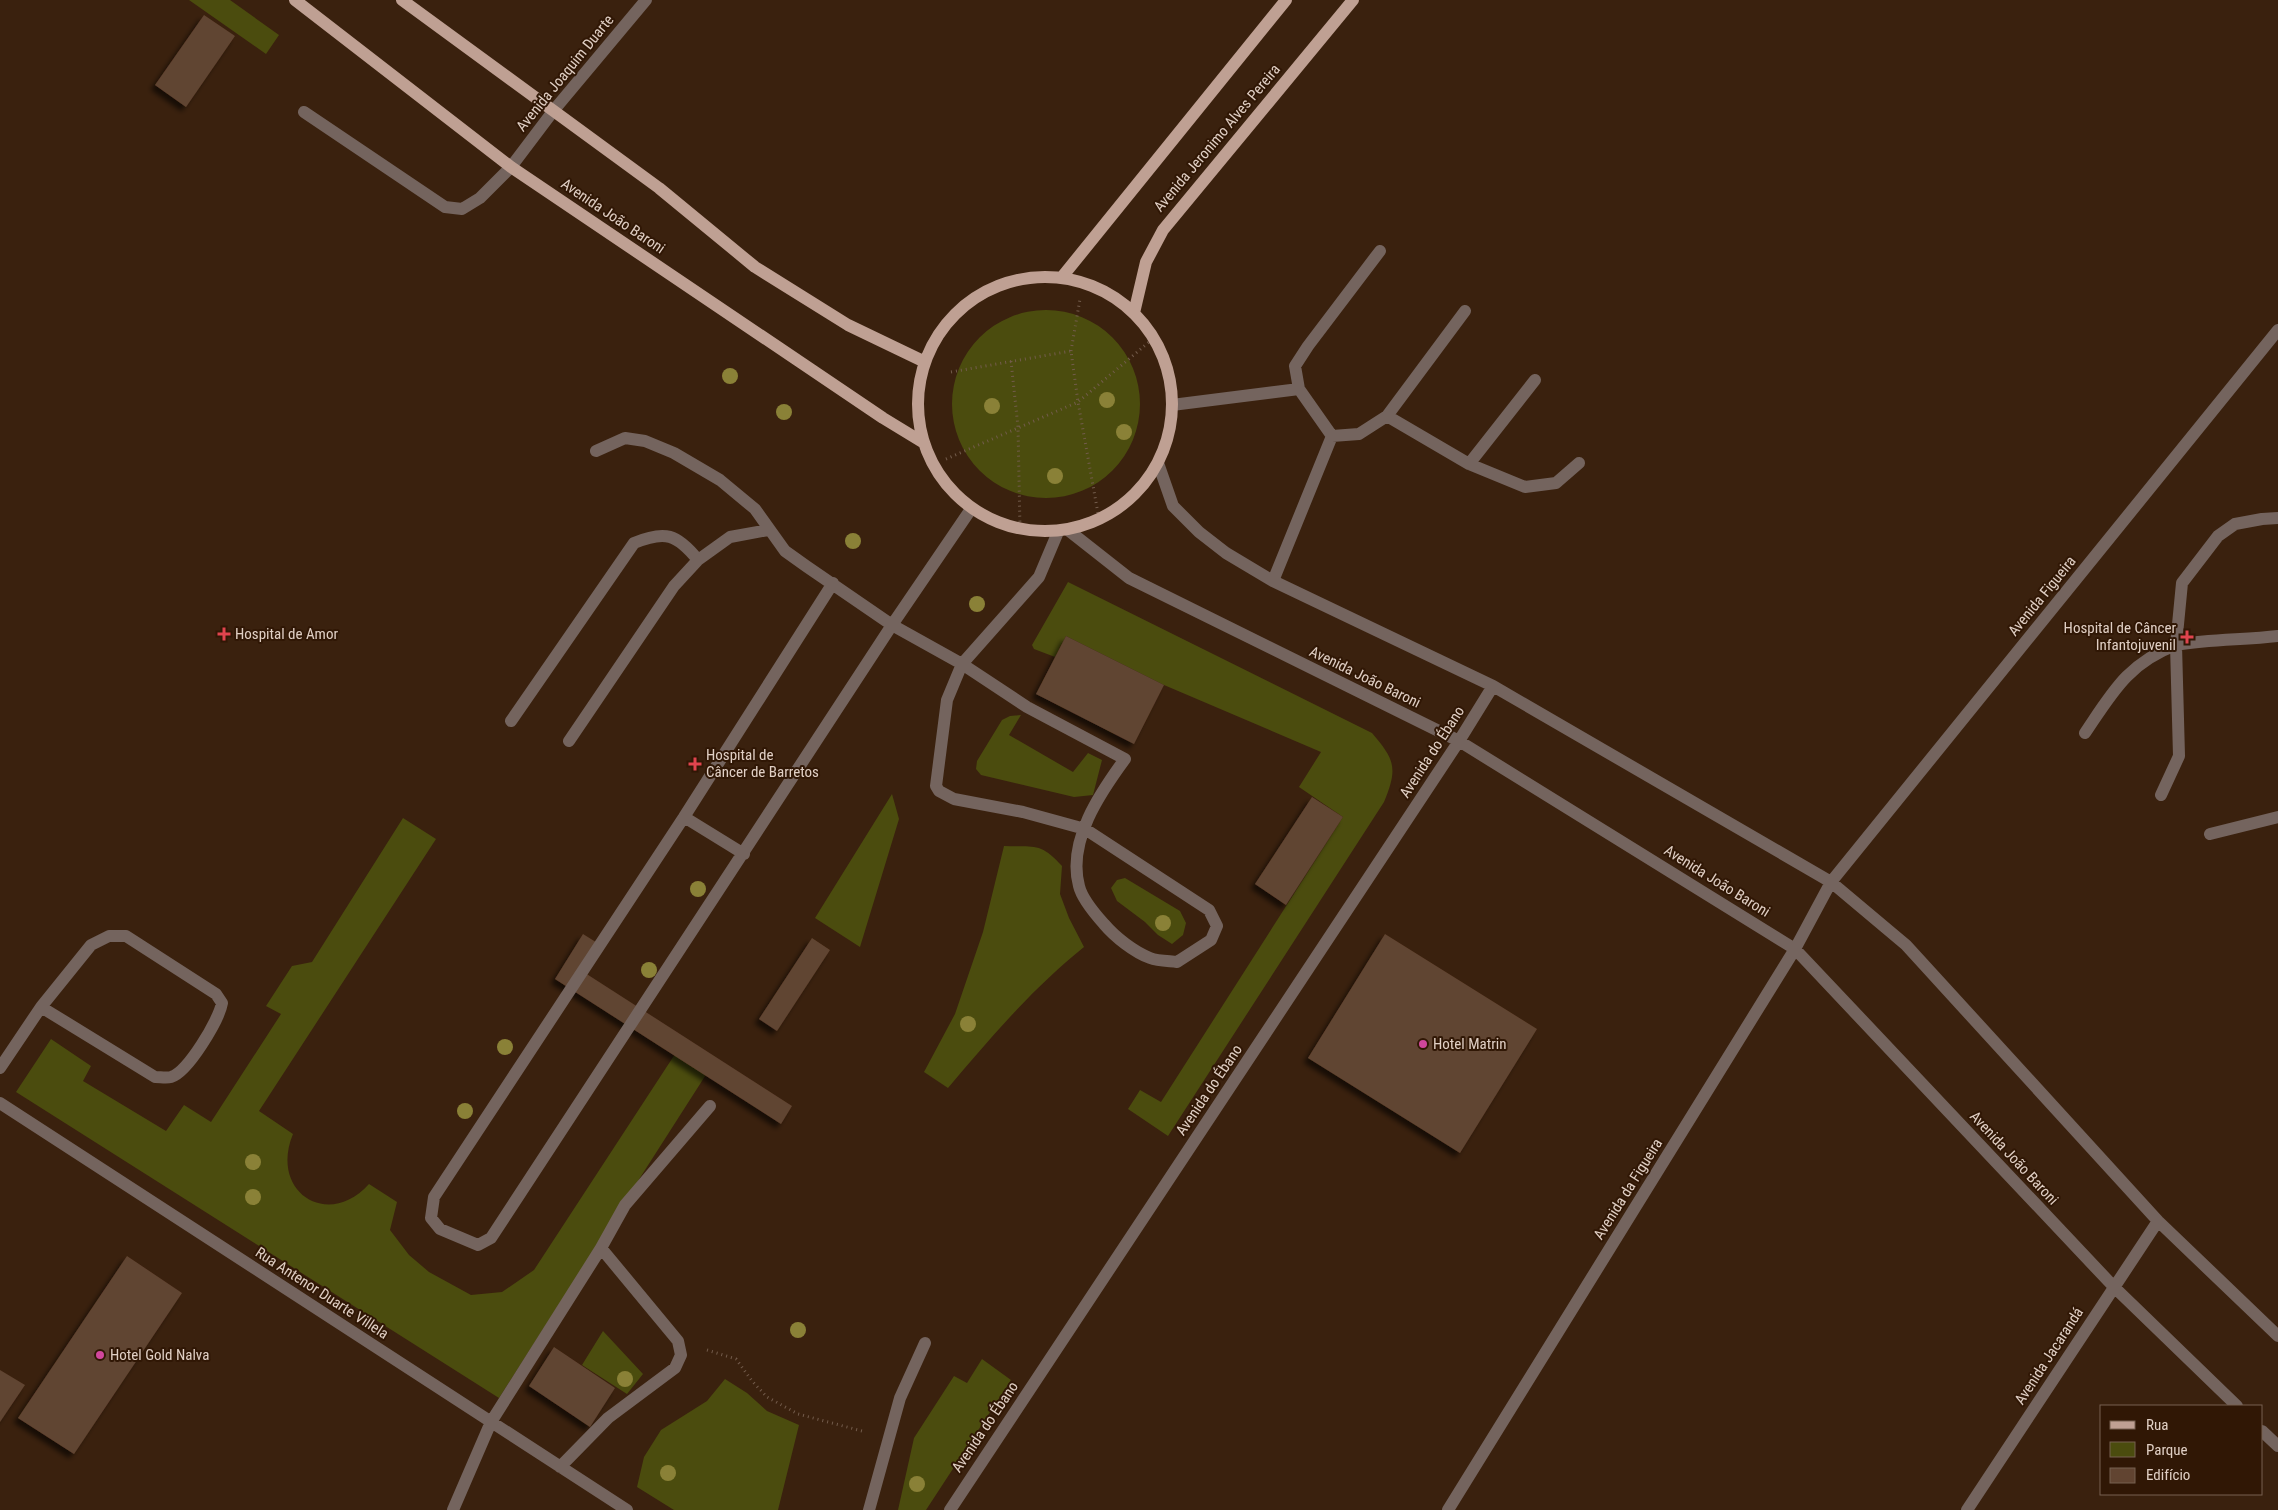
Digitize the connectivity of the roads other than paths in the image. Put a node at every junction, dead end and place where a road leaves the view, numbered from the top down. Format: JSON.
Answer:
{"nodes":[{"id":1,"x":295,"y":0,"type":"edge"},
{"id":2,"x":402,"y":0,"type":"edge"},
{"id":3,"x":646,"y":0,"type":"edge"},
{"id":4,"x":1286,"y":0,"type":"edge"},
{"id":5,"x":1353,"y":0,"type":"edge"},
{"id":6,"x":554,"y":110,"type":"junction"},
{"id":7,"x":304,"y":112,"type":"dead end"},
{"id":8,"x":511,"y":167,"type":"junction"},
{"id":9,"x":1380,"y":251,"type":"dead end"},
{"id":10,"x":1062,"y":277,"type":"junction"},
{"id":11,"x":1465,"y":311,"type":"dead end"},
{"id":12,"x":1134,"y":313,"type":"junction"},
{"id":13,"x":2278,"y":330,"type":"edge"},
{"id":14,"x":926,"y":362,"type":"junction"},
{"id":15,"x":1535,"y":380,"type":"dead end"},
{"id":16,"x":1299,"y":390,"type":"junction"},
{"id":17,"x":1172,"y":405,"type":"junction"},
{"id":18,"x":1387,"y":416,"type":"junction"},
{"id":19,"x":1332,"y":436,"type":"junction"},
{"id":20,"x":924,"y":443,"type":"junction"},
{"id":21,"x":596,"y":451,"type":"dead end"},
{"id":22,"x":1158,"y":463,"type":"junction"},
{"id":23,"x":1579,"y":463,"type":"dead end"},
{"id":24,"x":1469,"y":464,"type":"junction"},
{"id":25,"x":971,"y":508,"type":"junction"},
{"id":26,"x":2278,"y":518,"type":"edge"},
{"id":27,"x":768,"y":530,"type":"junction"},
{"id":28,"x":1063,"y":531,"type":"junction"},
{"id":29,"x":698,"y":560,"type":"junction"},
{"id":30,"x":1273,"y":581,"type":"junction"},
{"id":31,"x":833,"y":583,"type":"junction"},
{"id":32,"x":892,"y":625,"type":"junction"},
{"id":33,"x":2278,"y":636,"type":"edge"},
{"id":34,"x":2176,"y":645,"type":"junction"},
{"id":35,"x":962,"y":664,"type":"junction"},
{"id":36,"x":1493,"y":686,"type":"junction"},
{"id":37,"x":512,"y":720,"type":"dead end"},
{"id":38,"x":2085,"y":733,"type":"dead end"},
{"id":39,"x":569,"y":741,"type":"dead end"},
{"id":40,"x":1459,"y":741,"type":"junction"},
{"id":41,"x":2161,"y":795,"type":"dead end"},
{"id":42,"x":684,"y":817,"type":"junction"},
{"id":43,"x":2278,"y":818,"type":"edge"},
{"id":44,"x":1085,"y":828,"type":"junction"},
{"id":45,"x":2210,"y":834,"type":"dead end"},
{"id":46,"x":744,"y":854,"type":"junction"},
{"id":47,"x":1831,"y":882,"type":"junction"},
{"id":48,"x":1795,"y":950,"type":"junction"},
{"id":49,"x":41,"y":1007,"type":"junction"},
{"id":50,"x":0,"y":1068,"type":"edge"},
{"id":51,"x":0,"y":1103,"type":"edge"},
{"id":52,"x":710,"y":1106,"type":"dead end"},
{"id":53,"x":2158,"y":1221,"type":"junction"},
{"id":54,"x":600,"y":1248,"type":"junction"},
{"id":55,"x":2114,"y":1287,"type":"junction"},
{"id":56,"x":2278,"y":1336,"type":"edge"},
{"id":57,"x":925,"y":1342,"type":"dead end"},
{"id":58,"x":2236,"y":1405,"type":"edge"},
{"id":59,"x":491,"y":1422,"type":"junction"},
{"id":60,"x":2263,"y":1432,"type":"edge"},
{"id":61,"x":2278,"y":1446,"type":"edge"},
{"id":62,"x":560,"y":1466,"type":"junction"},
{"id":63,"x":453,"y":1510,"type":"edge"},
{"id":64,"x":626,"y":1510,"type":"edge"},
{"id":65,"x":869,"y":1510,"type":"edge"},
{"id":66,"x":950,"y":1510,"type":"edge"},
{"id":67,"x":1448,"y":1510,"type":"edge"},
{"id":68,"x":1967,"y":1510,"type":"edge"}],
"edges":[{"from":1,"to":8,"type":"main road","name":"Avenida João Baroni"},
{"from":2,"to":6,"type":"main road"},
{"from":3,"to":6,"type":"street","name":"Avenida Joaquim Duarte"},
{"from":4,"to":10,"type":"main road"},
{"from":5,"to":12,"type":"main road","name":"Avenida Jeronimo Alves Pereira"},
{"from":6,"to":8,"type":"street","name":"Avenida Joaquim Duarte"},
{"from":6,"to":14,"type":"main road"},
{"from":7,"to":8,"type":"street","name":"Avenida Joaquim Duarte"},
{"from":8,"to":20,"type":"main road","name":"Avenida João Baroni"},
{"from":9,"to":16,"type":"street"},
{"from":10,"to":12,"type":"main road"},
{"from":10,"to":14,"type":"main road"},
{"from":11,"to":18,"type":"street"},
{"from":12,"to":17,"type":"main road"},
{"from":13,"to":47,"type":"street","name":"Avenida Figueira"},
{"from":14,"to":20,"type":"main road"},
{"from":15,"to":24,"type":"street"},
{"from":16,"to":17,"type":"street"},
{"from":16,"to":19,"type":"street"},
{"from":17,"to":22,"type":"main road"},
{"from":18,"to":19,"type":"street"},
{"from":18,"to":24,"type":"street"},
{"from":19,"to":30,"type":"street"},
{"from":20,"to":25,"type":"main road"},
{"from":21,"to":27,"type":"street"},
{"from":22,"to":28,"type":"main road"},
{"from":22,"to":30,"type":"street"},
{"from":23,"to":24,"type":"street"},
{"from":25,"to":28,"type":"main road"},
{"from":25,"to":32,"type":"street"},
{"from":26,"to":34,"type":"street"},
{"from":27,"to":29,"type":"street"},
{"from":27,"to":31,"type":"street"},
{"from":28,"to":35,"type":"street"},
{"from":28,"to":40,"type":"street","name":"Avenida João Baroni"},
{"from":29,"to":37,"type":"street"},
{"from":29,"to":39,"type":"street"},
{"from":30,"to":36,"type":"street"},
{"from":31,"to":32,"type":"street"},
{"from":31,"to":42,"type":"street"},
{"from":32,"to":35,"type":"street"},
{"from":32,"to":46,"type":"street"},
{"from":33,"to":34,"type":"street"},
{"from":34,"to":38,"type":"street"},
{"from":34,"to":41,"type":"street"},
{"from":35,"to":44,"type":"street"},
{"from":35,"to":44,"type":"street"},
{"from":36,"to":40,"type":"street","name":"Avenida do Ébano"},
{"from":36,"to":47,"type":"street"},
{"from":40,"to":48,"type":"street","name":"Avenida João Baroni"},
{"from":40,"to":66,"type":"street","name":"Avenida do Ébano"},
{"from":42,"to":46,"type":"street"},
{"from":42,"to":46,"type":"street"},
{"from":43,"to":45,"type":"street"},
{"from":44,"to":44,"type":"street"},
{"from":47,"to":48,"type":"street","name":"Avenida da Figueira"},
{"from":47,"to":53,"type":"street"},
{"from":48,"to":55,"type":"street","name":"Avenida João Baroni"},
{"from":48,"to":67,"type":"street","name":"Avenida da Figueira"},
{"from":49,"to":49,"type":"street"},
{"from":49,"to":50,"type":"street"},
{"from":51,"to":59,"type":"street","name":"Rua Antenor Duarte Villela"},
{"from":52,"to":54,"type":"street"},
{"from":53,"to":55,"type":"street","name":"Avenida Jacarandá"},
{"from":53,"to":56,"type":"street"},
{"from":54,"to":59,"type":"street"},
{"from":54,"to":62,"type":"street"},
{"from":55,"to":58,"type":"street","name":"Avenida João Baroni"},
{"from":55,"to":68,"type":"street","name":"Avenida Jacarandá"},
{"from":57,"to":65,"type":"street"},
{"from":59,"to":62,"type":"street","name":"Rua Antenor Duarte Villela"},
{"from":59,"to":63,"type":"street"},
{"from":60,"to":61,"type":"street"},
{"from":62,"to":64,"type":"street","name":"Rua Antenor Duarte Villela"}]}
